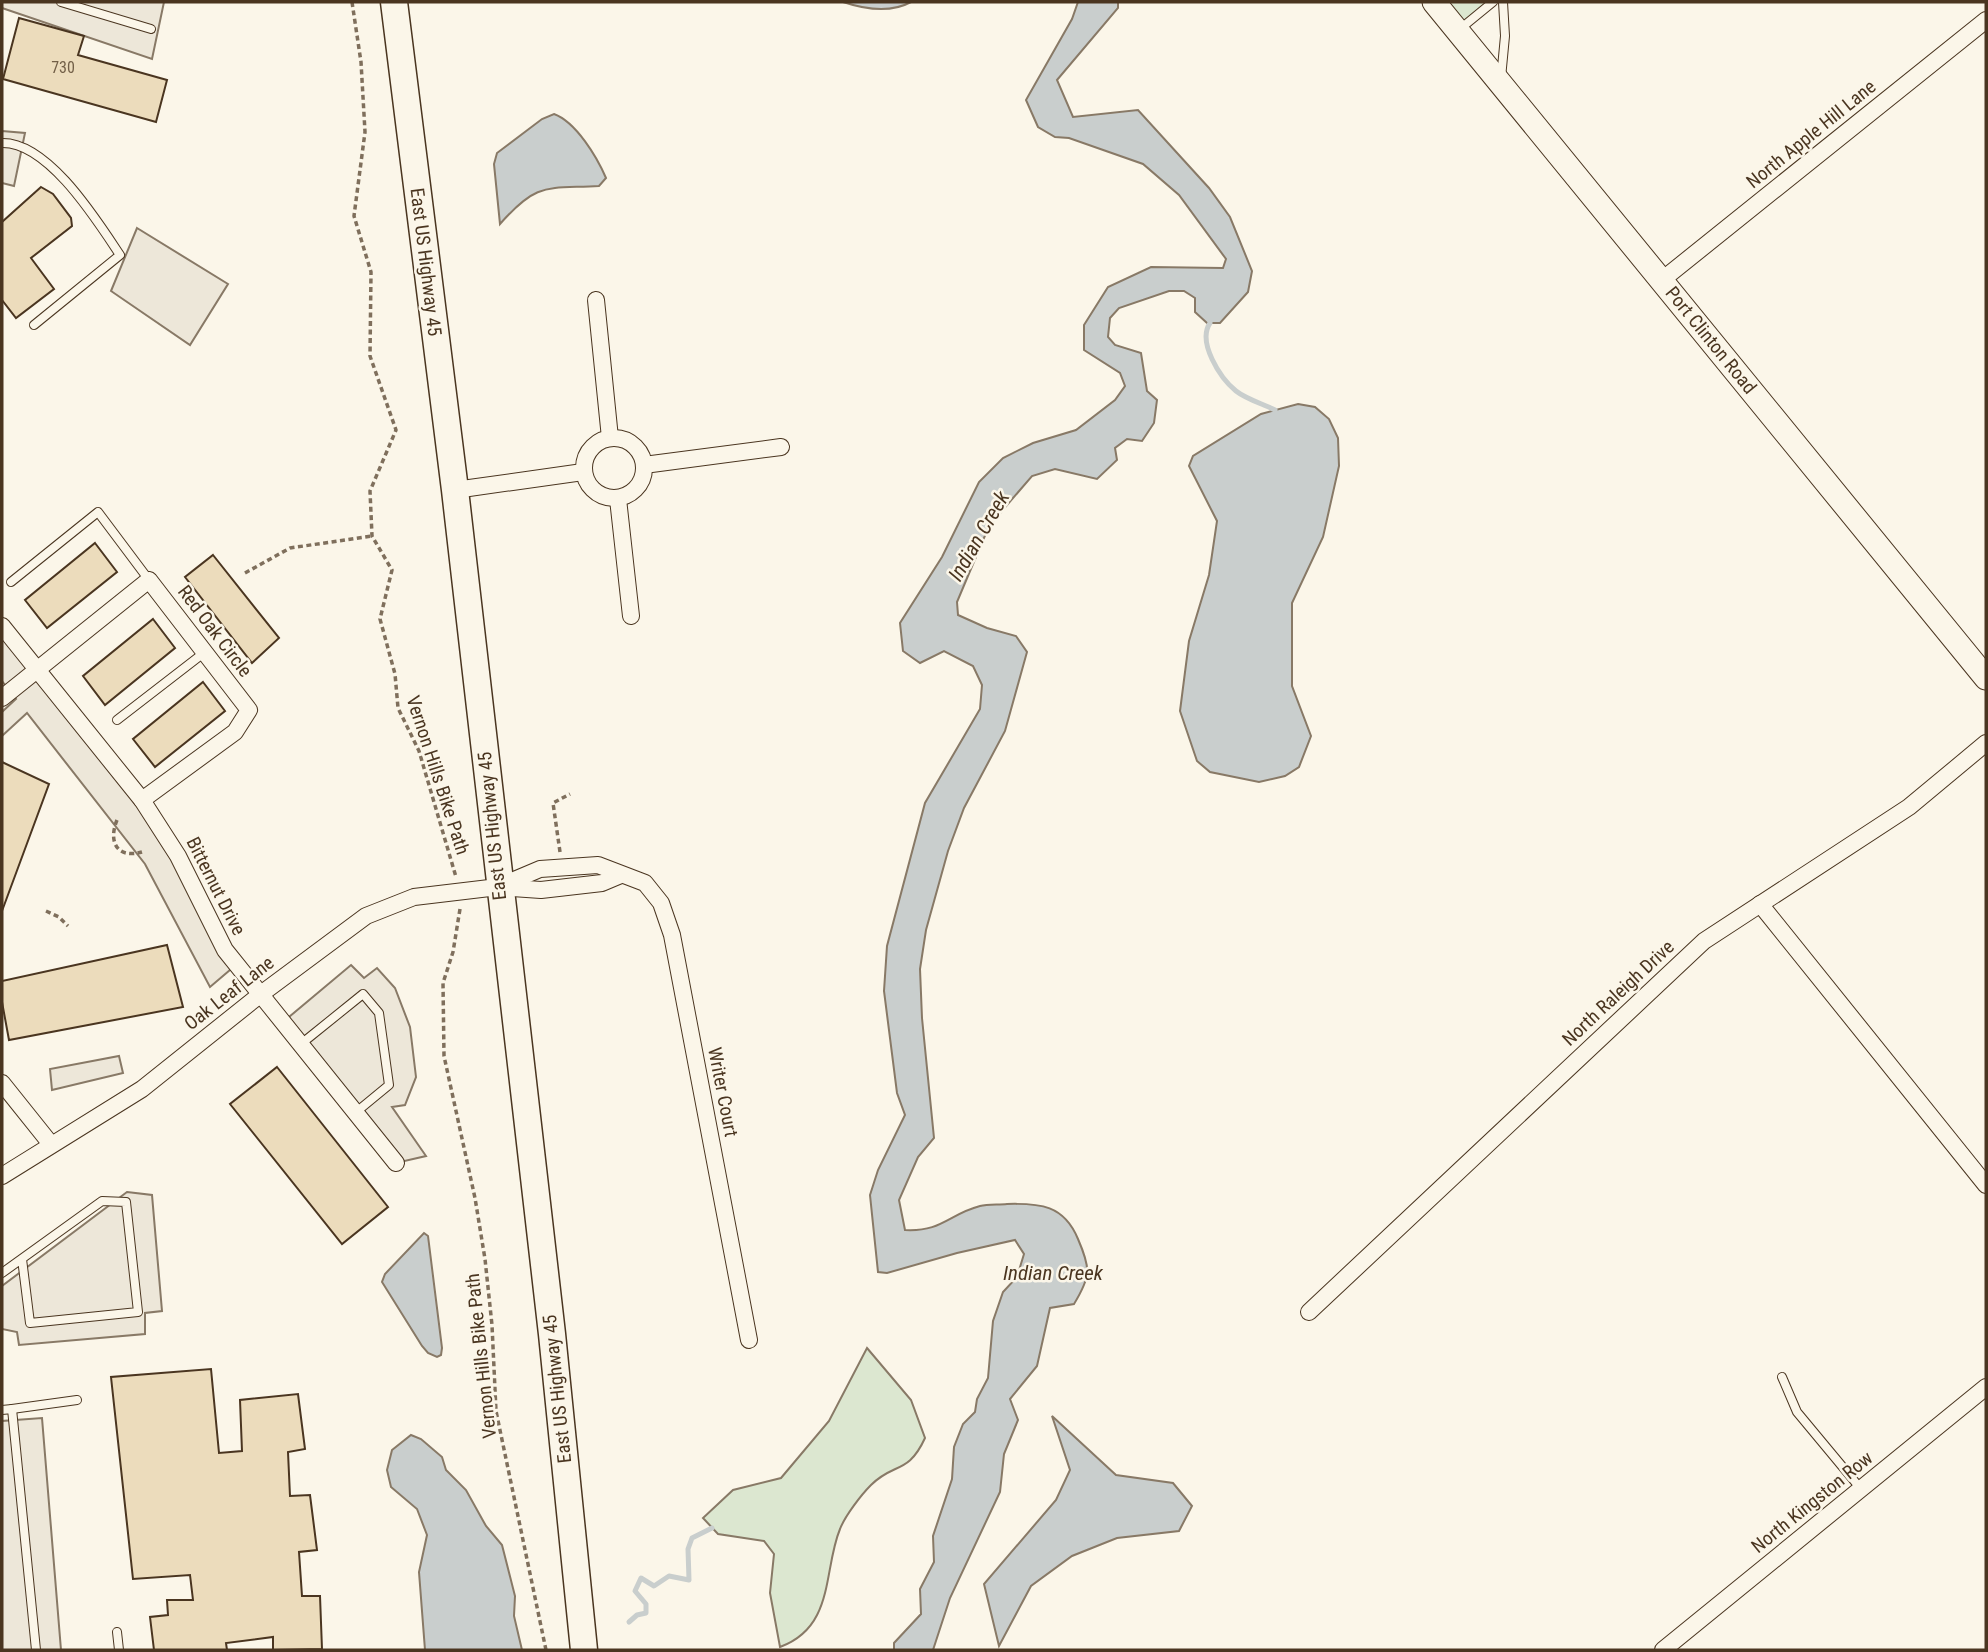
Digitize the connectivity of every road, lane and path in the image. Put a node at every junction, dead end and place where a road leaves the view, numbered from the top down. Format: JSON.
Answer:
{"nodes":[{"id":1,"x":61,"y":2,"type":"edge"},
{"id":2,"x":352,"y":2,"type":"edge"},
{"id":3,"x":394,"y":2,"type":"edge"},
{"id":4,"x":1434,"y":2,"type":"edge"},
{"id":5,"x":1493,"y":2,"type":"edge"},
{"id":6,"x":1503,"y":2,"type":"edge"},
{"id":7,"x":1986,"y":20,"type":"edge"},
{"id":8,"x":151,"y":29,"type":"dead end"},
{"id":9,"x":1458,"y":31,"type":"junction"},
{"id":10,"x":1501,"y":81,"type":"junction"},
{"id":11,"x":2,"y":143,"type":"edge"},
{"id":12,"x":1662,"y":281,"type":"junction"},
{"id":13,"x":596,"y":300,"type":"dead end"},
{"id":14,"x":34,"y":325,"type":"dead end"},
{"id":15,"x":610,"y":438,"type":"junction"},
{"id":16,"x":781,"y":447,"type":"dead end"},
{"id":17,"x":644,"y":465,"type":"junction"},
{"id":18,"x":583,"y":472,"type":"junction"},
{"id":19,"x":455,"y":490,"type":"junction"},
{"id":20,"x":618,"y":499,"type":"junction"},
{"id":21,"x":372,"y":536,"type":"junction"},
{"id":22,"x":245,"y":573,"type":"dead end"},
{"id":23,"x":149,"y":580,"type":"junction"},
{"id":24,"x":11,"y":582,"type":"dead end"},
{"id":25,"x":631,"y":616,"type":"dead end"},
{"id":26,"x":2,"y":626,"type":"edge"},
{"id":27,"x":205,"y":652,"type":"junction"},
{"id":28,"x":36,"y":668,"type":"junction"},
{"id":29,"x":1986,"y":678,"type":"edge"},
{"id":30,"x":2,"y":698,"type":"edge"},
{"id":31,"x":117,"y":720,"type":"dead end"},
{"id":32,"x":1986,"y":743,"type":"edge"},
{"id":33,"x":570,"y":794,"type":"dead end"},
{"id":34,"x":142,"y":800,"type":"junction"},
{"id":35,"x":117,"y":820,"type":"dead end"},
{"id":36,"x":142,"y":852,"type":"dead end"},
{"id":37,"x":562,"y":861,"type":"dead end"},
{"id":38,"x":498,"y":887,"type":"junction"},
{"id":39,"x":460,"y":891,"type":"junction"},
{"id":40,"x":1760,"y":904,"type":"junction"},
{"id":41,"x":46,"y":911,"type":"dead end"},
{"id":42,"x":68,"y":926,"type":"dead end"},
{"id":43,"x":261,"y":994,"type":"junction"},
{"id":44,"x":301,"y":1044,"type":"junction"},
{"id":45,"x":2,"y":1083,"type":"edge"},
{"id":46,"x":355,"y":1113,"type":"junction"},
{"id":47,"x":50,"y":1143,"type":"junction"},
{"id":48,"x":396,"y":1163,"type":"dead end"},
{"id":49,"x":2,"y":1176,"type":"edge"},
{"id":50,"x":1986,"y":1185,"type":"edge"},
{"id":51,"x":22,"y":1259,"type":"junction"},
{"id":52,"x":2,"y":1273,"type":"edge"},
{"id":53,"x":1308,"y":1312,"type":"dead end"},
{"id":54,"x":749,"y":1340,"type":"dead end"},
{"id":55,"x":1782,"y":1377,"type":"dead end"},
{"id":56,"x":1986,"y":1387,"type":"edge"},
{"id":57,"x":77,"y":1400,"type":"dead end"},
{"id":58,"x":12,"y":1409,"type":"junction"},
{"id":59,"x":2,"y":1410,"type":"edge"},
{"id":60,"x":1861,"y":1489,"type":"junction"},
{"id":61,"x":117,"y":1632,"type":"dead end"},
{"id":62,"x":36,"y":1650,"type":"edge"},
{"id":63,"x":119,"y":1650,"type":"edge"},
{"id":64,"x":546,"y":1650,"type":"edge"},
{"id":65,"x":584,"y":1650,"type":"edge"},
{"id":66,"x":1663,"y":1650,"type":"edge"}],
"edges":[{"from":1,"to":8,"type":"lane"},
{"from":2,"to":21,"type":"path","name":"Vernon Hills Bike Path"},
{"from":3,"to":19,"type":"main road","name":"East US Highway 45"},
{"from":4,"to":9,"type":"street","name":"Port Clinton Road"},
{"from":5,"to":9,"type":"lane"},
{"from":6,"to":10,"type":"lane"},
{"from":7,"to":12,"type":"street","name":"North Apple Hill Lane"},
{"from":9,"to":10,"type":"street","name":"Port Clinton Road"},
{"from":10,"to":12,"type":"street","name":"Port Clinton Road"},
{"from":11,"to":14,"type":"lane"},
{"from":12,"to":29,"type":"street","name":"Port Clinton Road"},
{"from":13,"to":15,"type":"street"},
{"from":15,"to":17,"type":"street"},
{"from":15,"to":18,"type":"street"},
{"from":16,"to":17,"type":"street"},
{"from":17,"to":20,"type":"street"},
{"from":18,"to":19,"type":"street"},
{"from":18,"to":20,"type":"street"},
{"from":19,"to":38,"type":"main road","name":"East US Highway 45"},
{"from":20,"to":25,"type":"street"},
{"from":21,"to":22,"type":"path"},
{"from":21,"to":39,"type":"path","name":"Vernon Hills Bike Path"},
{"from":23,"to":24,"type":"lane"},
{"from":23,"to":27,"type":"street","name":"Red Oak Circle"},
{"from":23,"to":28,"type":"street","name":"Red Oak Circle"},
{"from":26,"to":28,"type":"street","name":"Bitternut Drive"},
{"from":27,"to":31,"type":"lane"},
{"from":27,"to":34,"type":"street","name":"Red Oak Circle"},
{"from":28,"to":30,"type":"street","name":"Red Oak Circle"},
{"from":28,"to":34,"type":"street","name":"Bitternut Drive"},
{"from":32,"to":40,"type":"street","name":"North Raleigh Drive"},
{"from":33,"to":37,"type":"path"},
{"from":34,"to":43,"type":"street","name":"Bitternut Drive"},
{"from":35,"to":36,"type":"path"},
{"from":38,"to":39,"type":"street","name":"Oak Leaf Lane"},
{"from":38,"to":54,"type":"street","name":"Writer Court"},
{"from":38,"to":65,"type":"main road","name":"East US Highway 45"},
{"from":39,"to":43,"type":"street","name":"Oak Leaf Lane"},
{"from":39,"to":64,"type":"path","name":"Vernon Hills Bike Path"},
{"from":40,"to":50,"type":"street"},
{"from":40,"to":53,"type":"street","name":"North Raleigh Drive"},
{"from":41,"to":42,"type":"path"},
{"from":43,"to":44,"type":"street","name":"Bitternut Drive"},
{"from":43,"to":47,"type":"street","name":"Oak Leaf Lane"},
{"from":44,"to":46,"type":"street","name":"Bitternut Drive"},
{"from":44,"to":46,"type":"lane"},
{"from":45,"to":47,"type":"street"},
{"from":46,"to":48,"type":"street","name":"Bitternut Drive"},
{"from":47,"to":49,"type":"street","name":"Oak Leaf Lane"},
{"from":51,"to":51,"type":"lane"},
{"from":51,"to":52,"type":"lane"},
{"from":55,"to":60,"type":"lane"},
{"from":56,"to":60,"type":"street","name":"North Kingston Row"},
{"from":57,"to":58,"type":"lane"},
{"from":58,"to":59,"type":"lane"},
{"from":58,"to":62,"type":"lane"},
{"from":60,"to":66,"type":"street","name":"North Kingston Row"},
{"from":61,"to":63,"type":"lane"}]}
